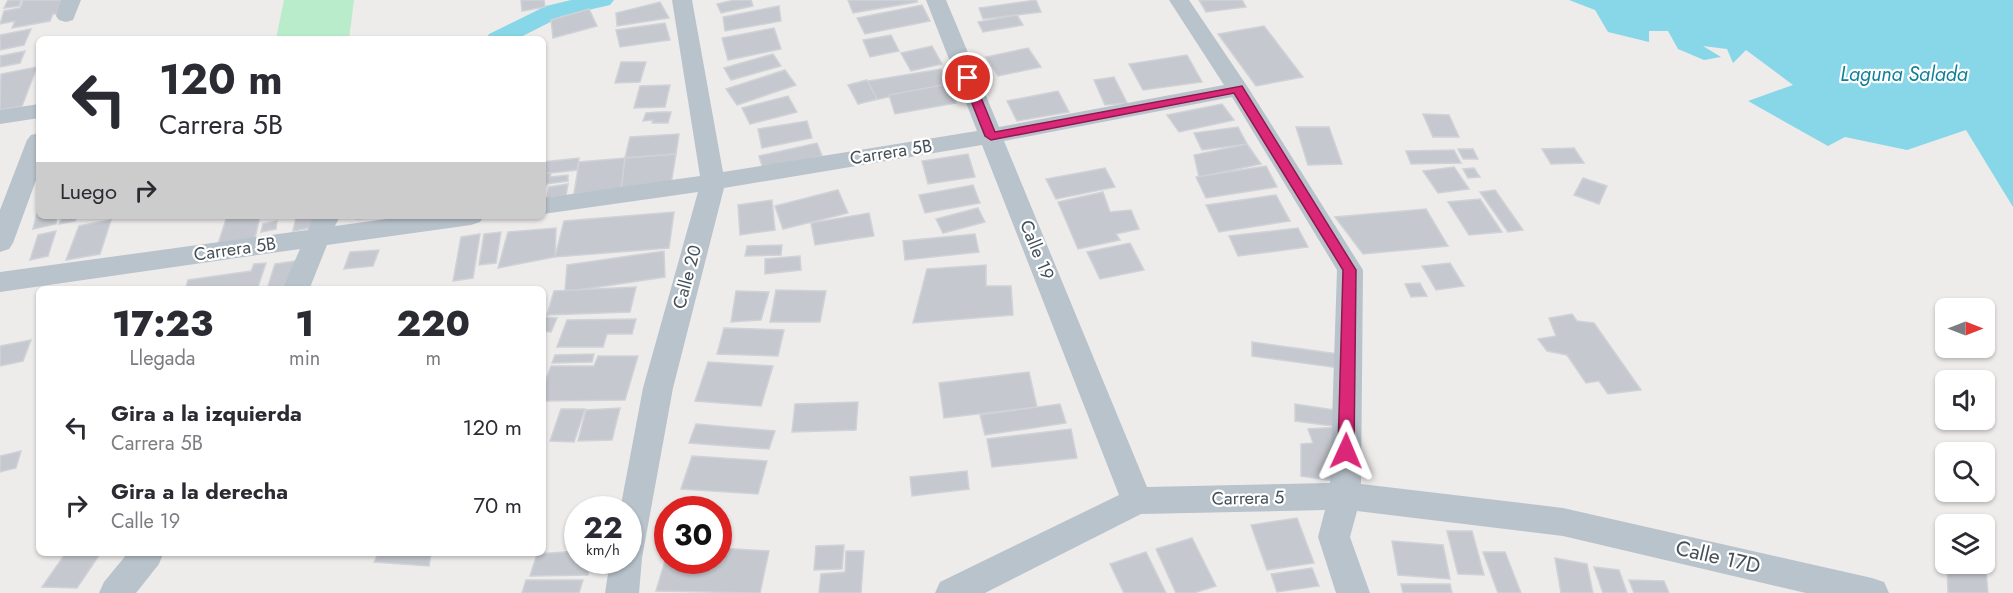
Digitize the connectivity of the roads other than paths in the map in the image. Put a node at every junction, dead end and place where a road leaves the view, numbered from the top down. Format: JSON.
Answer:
{"nodes":[{"id":1,"x":682,"y":0,"type":"edge"},
{"id":2,"x":936,"y":0,"type":"edge"},
{"id":3,"x":1179,"y":0,"type":"edge"},
{"id":4,"x":1238,"y":88,"type":"junction"},
{"id":5,"x":36,"y":111,"type":"edge"},
{"id":6,"x":0,"y":117,"type":"edge"},
{"id":7,"x":991,"y":136,"type":"junction"},
{"id":8,"x":36,"y":148,"type":"edge"},
{"id":9,"x":713,"y":182,"type":"junction"},
{"id":10,"x":546,"y":206,"type":"edge"},
{"id":11,"x":430,"y":219,"type":"edge"},
{"id":12,"x":322,"y":227,"type":"edge"},
{"id":13,"x":0,"y":243,"type":"edge"},
{"id":14,"x":0,"y":282,"type":"edge"},
{"id":15,"x":297,"y":286,"type":"edge"},
{"id":16,"x":638,"y":496,"type":"edge"},
{"id":17,"x":1345,"y":496,"type":"junction"},
{"id":18,"x":1137,"y":501,"type":"junction"},
{"id":19,"x":1563,"y":522,"type":"joint"},
{"id":20,"x":145,"y":556,"type":"edge"},
{"id":21,"x":625,"y":574,"type":"edge"},
{"id":22,"x":956,"y":592,"type":"edge"},
{"id":23,"x":116,"y":593,"type":"edge"},
{"id":24,"x":622,"y":593,"type":"edge"},
{"id":25,"x":1353,"y":593,"type":"edge"},
{"id":26,"x":1872,"y":593,"type":"edge"}],
"edges":[{"from":1,"to":9,"type":"street","name":"Calle 20"},
{"from":2,"to":7,"type":"street","name":"Calle 19"},
{"from":3,"to":4,"type":"street"},
{"from":4,"to":7,"type":"street","name":"Carrera 5B"},
{"from":4,"to":17,"type":"street"},
{"from":5,"to":6,"type":"street"},
{"from":7,"to":9,"type":"street","name":"Carrera 5B"},
{"from":7,"to":18,"type":"street","name":"Calle 19"},
{"from":8,"to":13,"type":"street"},
{"from":9,"to":10,"type":"street","name":"Carrera 5B"},
{"from":9,"to":16,"type":"street","name":"Calle 20"},
{"from":11,"to":12,"type":"street","name":"Carrera 5B"},
{"from":12,"to":14,"type":"street","name":"Carrera 5B"},
{"from":12,"to":15,"type":"street"},
{"from":17,"to":18,"type":"street","name":"Carrera 5"},
{"from":17,"to":19,"type":"street","name":"Carrera 5"},
{"from":17,"to":25,"type":"street"},
{"from":18,"to":22,"type":"street","name":"Carrera 5"},
{"from":19,"to":26,"type":"street","name":"Calle 17D"},
{"from":20,"to":23,"type":"street"},
{"from":21,"to":24,"type":"street"}]}
